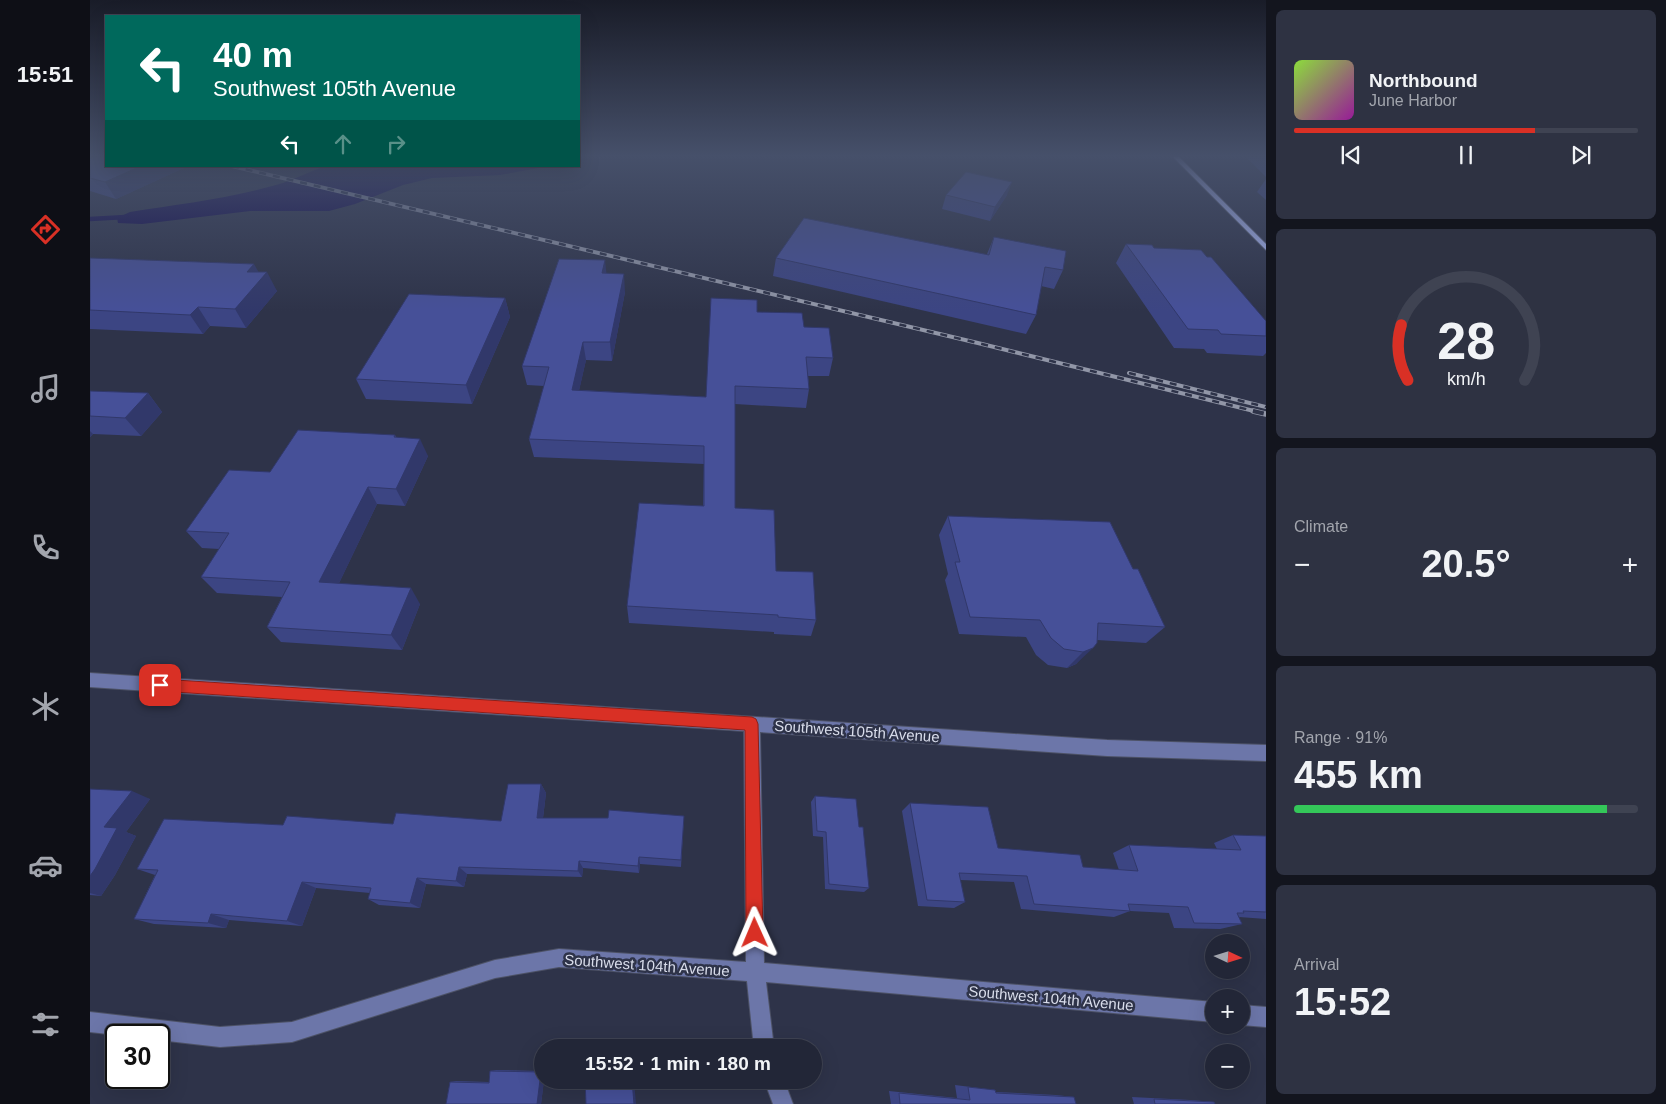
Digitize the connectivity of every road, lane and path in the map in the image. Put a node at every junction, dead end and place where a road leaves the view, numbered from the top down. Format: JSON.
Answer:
{"nodes":[{"id":1,"x":1227,"y":209,"type":"edge"},
{"id":2,"x":1266,"y":248,"type":"edge"},
{"id":3,"x":90,"y":680,"type":"edge"},
{"id":4,"x":752,"y":724,"type":"junction"},
{"id":5,"x":1266,"y":753,"type":"edge"},
{"id":6,"x":755,"y":972,"type":"junction"},
{"id":7,"x":1205,"y":1011,"type":"edge"},
{"id":8,"x":1250,"y":1016,"type":"edge"},
{"id":9,"x":1266,"y":1017,"type":"edge"},
{"id":10,"x":90,"y":1022,"type":"edge"},
{"id":11,"x":763,"y":1039,"type":"edge"},
{"id":12,"x":777,"y":1089,"type":"edge"},
{"id":13,"x":783,"y":1104,"type":"edge"}],
"edges":[{"from":1,"to":2,"type":"main road"},
{"from":3,"to":4,"type":"street","name":"Southwest 105th Avenue"},
{"from":4,"to":5,"type":"street","name":"Southwest 105th Avenue"},
{"from":4,"to":6,"type":"street"},
{"from":6,"to":7,"type":"street","name":"Southwest 104th Avenue"},
{"from":6,"to":10,"type":"street","name":"Southwest 104th Avenue"},
{"from":6,"to":11,"type":"street"},
{"from":8,"to":9,"type":"street"},
{"from":12,"to":13,"type":"street"}]}
